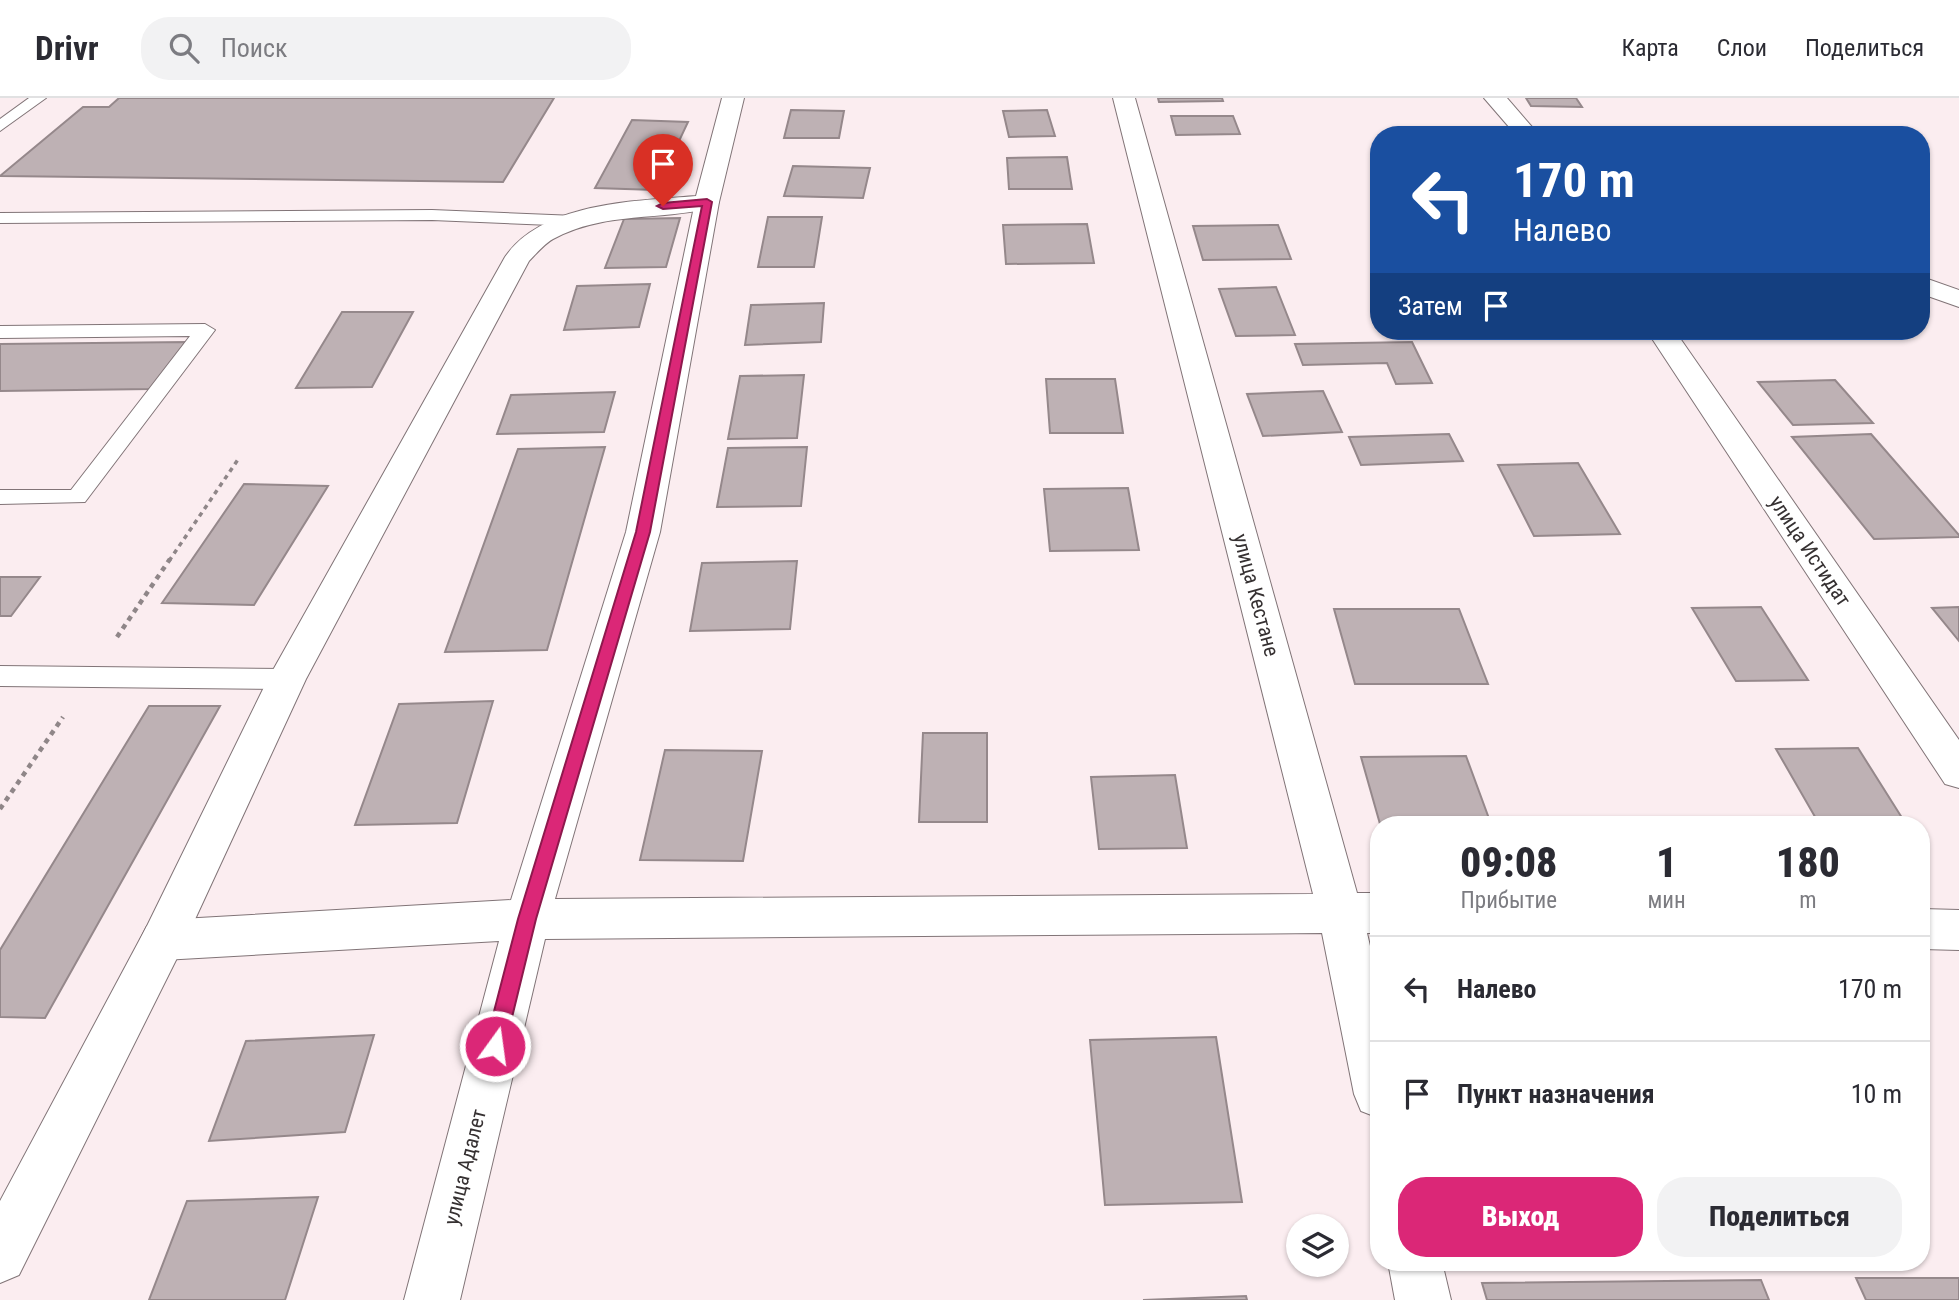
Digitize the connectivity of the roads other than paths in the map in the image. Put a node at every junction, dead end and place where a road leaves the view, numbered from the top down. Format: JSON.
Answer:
{"nodes":[{"id":1,"x":39,"y":98,"type":"edge"},
{"id":2,"x":733,"y":98,"type":"edge"},
{"id":3,"x":1124,"y":98,"type":"edge"},
{"id":4,"x":1495,"y":98,"type":"edge"},
{"id":5,"x":1521,"y":126,"type":"edge"},
{"id":6,"x":0,"y":127,"type":"edge"},
{"id":7,"x":707,"y":202,"type":"junction"},
{"id":8,"x":0,"y":218,"type":"edge"},
{"id":9,"x":576,"y":221,"type":"junction"},
{"id":10,"x":1930,"y":288,"type":"edge"},
{"id":11,"x":1959,"y":299,"type":"edge"},
{"id":12,"x":0,"y":332,"type":"edge"},
{"id":13,"x":1667,"y":340,"type":"edge"},
{"id":14,"x":0,"y":497,"type":"edge"},
{"id":15,"x":0,"y":676,"type":"edge"},
{"id":16,"x":287,"y":679,"type":"junction"},
{"id":17,"x":1959,"y":772,"type":"edge"},
{"id":18,"x":1360,"y":913,"type":"edge"},
{"id":19,"x":527,"y":919,"type":"junction"},
{"id":20,"x":1930,"y":929,"type":"edge"},
{"id":21,"x":1959,"y":930,"type":"edge"},
{"id":22,"x":163,"y":940,"type":"junction"},
{"id":23,"x":1370,"y":1008,"type":"edge"},
{"id":24,"x":0,"y":1256,"type":"edge"},
{"id":25,"x":1417,"y":1271,"type":"edge"},
{"id":26,"x":432,"y":1300,"type":"edge"},
{"id":27,"x":1423,"y":1300,"type":"edge"}],
"edges":[{"from":1,"to":6,"type":"lane"},
{"from":2,"to":7,"type":"street","name":"улица Адалет"},
{"from":3,"to":18,"type":"street","name":"улица Кестане"},
{"from":4,"to":5,"type":"street"},
{"from":7,"to":9,"type":"street"},
{"from":7,"to":19,"type":"street","name":"улица Адалет"},
{"from":8,"to":9,"type":"lane"},
{"from":9,"to":16,"type":"street"},
{"from":10,"to":11,"type":"street"},
{"from":12,"to":14,"type":"lane"},
{"from":13,"to":17,"type":"street","name":"улица Истидат"},
{"from":15,"to":16,"type":"lane"},
{"from":16,"to":22,"type":"street"},
{"from":18,"to":19,"type":"street"},
{"from":18,"to":23,"type":"street","name":"улица Кестане"},
{"from":19,"to":22,"type":"street"},
{"from":19,"to":26,"type":"street","name":"улица Адалет"},
{"from":20,"to":21,"type":"street"},
{"from":22,"to":24,"type":"street"},
{"from":25,"to":27,"type":"street"}]}
